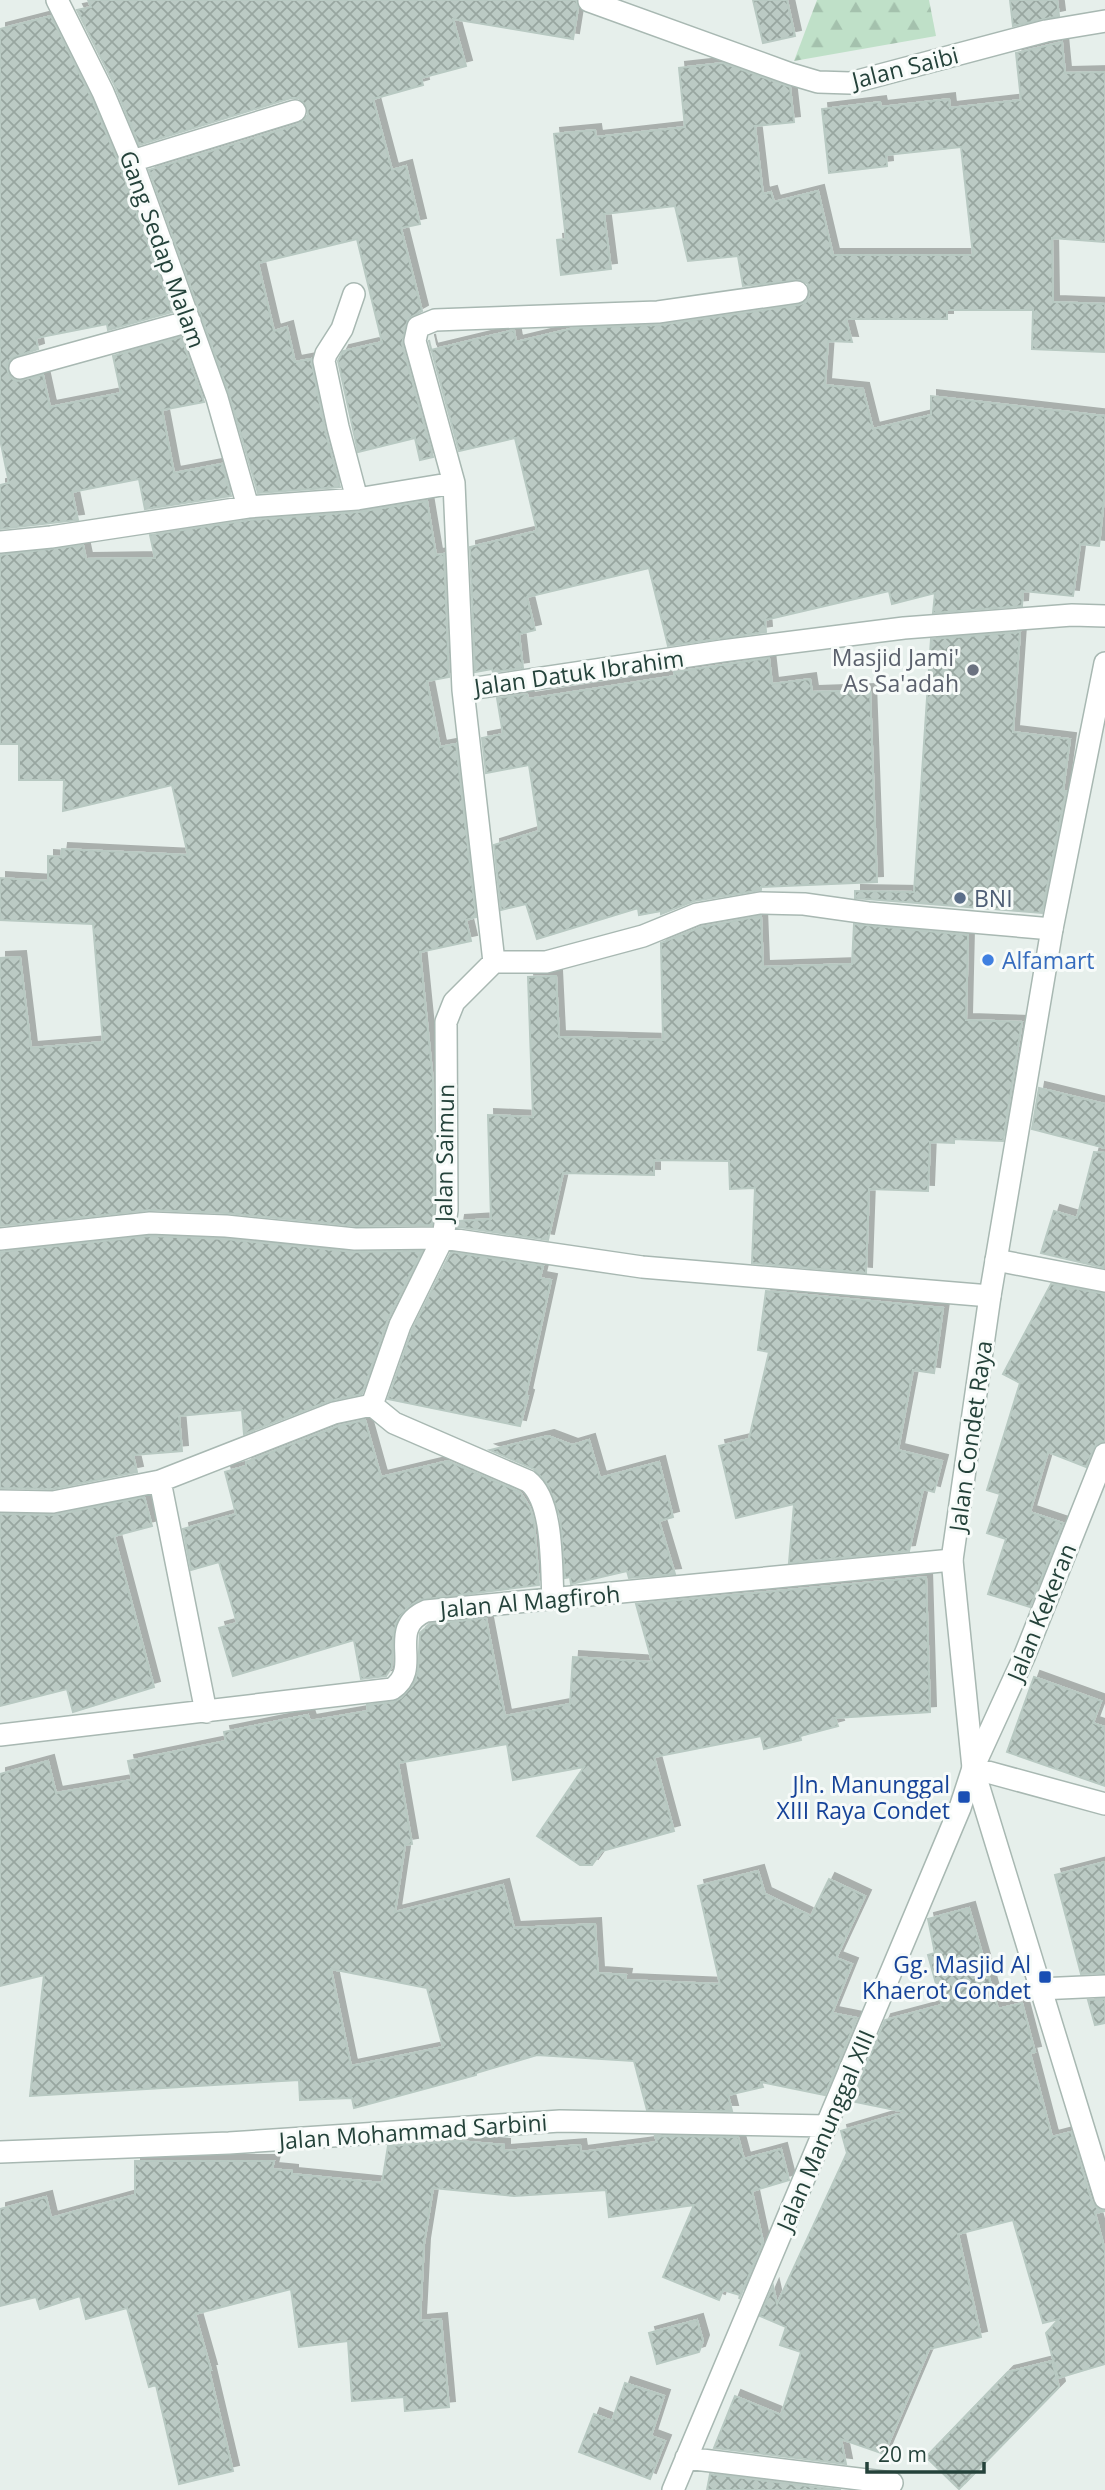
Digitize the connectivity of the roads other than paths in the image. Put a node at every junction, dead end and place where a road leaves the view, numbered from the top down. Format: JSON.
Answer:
{"nodes":[{"id":1,"x":57,"y":0,"type":"edge"},
{"id":2,"x":589,"y":1,"type":"edge"},
{"id":3,"x":1105,"y":21,"type":"edge"},
{"id":4,"x":295,"y":111,"type":"dead end"},
{"id":5,"x":132,"y":161,"type":"junction"},
{"id":6,"x":797,"y":292,"type":"dead end"},
{"id":7,"x":354,"y":293,"type":"dead end"},
{"id":8,"x":190,"y":321,"type":"junction"},
{"id":9,"x":20,"y":368,"type":"dead end"},
{"id":10,"x":454,"y":483,"type":"junction"},
{"id":11,"x":357,"y":499,"type":"junction"},
{"id":12,"x":248,"y":507,"type":"junction"},
{"id":13,"x":0,"y":542,"type":"edge"},
{"id":14,"x":1105,"y":616,"type":"edge"},
{"id":15,"x":1105,"y":663,"type":"edge"},
{"id":16,"x":463,"y":690,"type":"junction"},
{"id":17,"x":1052,"y":929,"type":"junction"},
{"id":18,"x":494,"y":961,"type":"junction"},
{"id":19,"x":443,"y":1238,"type":"junction"},
{"id":20,"x":0,"y":1239,"type":"edge"},
{"id":21,"x":996,"y":1260,"type":"junction"},
{"id":22,"x":1105,"y":1281,"type":"edge"},
{"id":23,"x":990,"y":1296,"type":"junction"},
{"id":24,"x":372,"y":1405,"type":"junction"},
{"id":25,"x":1105,"y":1454,"type":"edge"},
{"id":26,"x":160,"y":1481,"type":"junction"},
{"id":27,"x":0,"y":1501,"type":"edge"},
{"id":28,"x":952,"y":1560,"type":"junction"},
{"id":29,"x":554,"y":1599,"type":"junction"},
{"id":30,"x":206,"y":1712,"type":"junction"},
{"id":31,"x":0,"y":1735,"type":"edge"},
{"id":32,"x":973,"y":1768,"type":"junction"},
{"id":33,"x":1105,"y":1804,"type":"edge"},
{"id":34,"x":1105,"y":1986,"type":"edge"},
{"id":35,"x":1039,"y":1989,"type":"junction"},
{"id":36,"x":827,"y":2126,"type":"junction"},
{"id":37,"x":0,"y":2152,"type":"edge"},
{"id":38,"x":1105,"y":2198,"type":"edge"},
{"id":39,"x":686,"y":2458,"type":"junction"},
{"id":40,"x":892,"y":2483,"type":"dead end"},
{"id":41,"x":673,"y":2490,"type":"edge"}],
"edges":[{"from":1,"to":5,"type":"street","name":"Gang Sedap Malam"},
{"from":2,"to":3,"type":"street","name":"Jalan Saibi"},
{"from":4,"to":5,"type":"street"},
{"from":5,"to":8,"type":"street","name":"Gang Sedap Malam"},
{"from":6,"to":10,"type":"street","name":"Jalan Datuk Ibrahim"},
{"from":7,"to":11,"type":"street"},
{"from":8,"to":9,"type":"street"},
{"from":8,"to":12,"type":"street","name":"Gang Sedap Malam"},
{"from":10,"to":11,"type":"street"},
{"from":10,"to":16,"type":"street","name":"Jalan Datuk Ibrahim"},
{"from":11,"to":12,"type":"street"},
{"from":12,"to":13,"type":"street"},
{"from":14,"to":16,"type":"street","name":"Jalan Datuk Ibrahim"},
{"from":15,"to":17,"type":"street","name":"Jalan Condet Raya"},
{"from":16,"to":18,"type":"street"},
{"from":17,"to":18,"type":"street"},
{"from":17,"to":21,"type":"street","name":"Jalan Condet Raya"},
{"from":18,"to":19,"type":"street","name":"Jalan Saimun"},
{"from":19,"to":20,"type":"street"},
{"from":19,"to":23,"type":"street"},
{"from":19,"to":24,"type":"street","name":"Jalan Saimun"},
{"from":21,"to":22,"type":"street"},
{"from":21,"to":23,"type":"street","name":"Jalan Condet Raya"},
{"from":23,"to":28,"type":"street","name":"Jalan Condet Raya"},
{"from":24,"to":26,"type":"street"},
{"from":24,"to":29,"type":"street"},
{"from":25,"to":32,"type":"street","name":"Jalan Kekeran"},
{"from":26,"to":27,"type":"street"},
{"from":26,"to":30,"type":"street"},
{"from":28,"to":29,"type":"street","name":"Jalan Al Magfiroh"},
{"from":28,"to":32,"type":"street","name":"Jalan Condet Raya"},
{"from":29,"to":30,"type":"street","name":"Jalan Al Magfiroh"},
{"from":30,"to":31,"type":"street","name":"Jalan Al Magfiroh"},
{"from":32,"to":33,"type":"street"},
{"from":32,"to":35,"type":"street","name":"Jalan Condet Raya"},
{"from":32,"to":36,"type":"street","name":"Jalan Manunggal XIII"},
{"from":34,"to":35,"type":"street"},
{"from":35,"to":38,"type":"street","name":"Jalan Condet Raya"},
{"from":36,"to":37,"type":"street","name":"Jalan Mohammad Sarbini"},
{"from":36,"to":39,"type":"street","name":"Jalan Manunggal XIII"},
{"from":39,"to":40,"type":"street"},
{"from":39,"to":41,"type":"street","name":"Jalan Manunggal XIII"}]}
